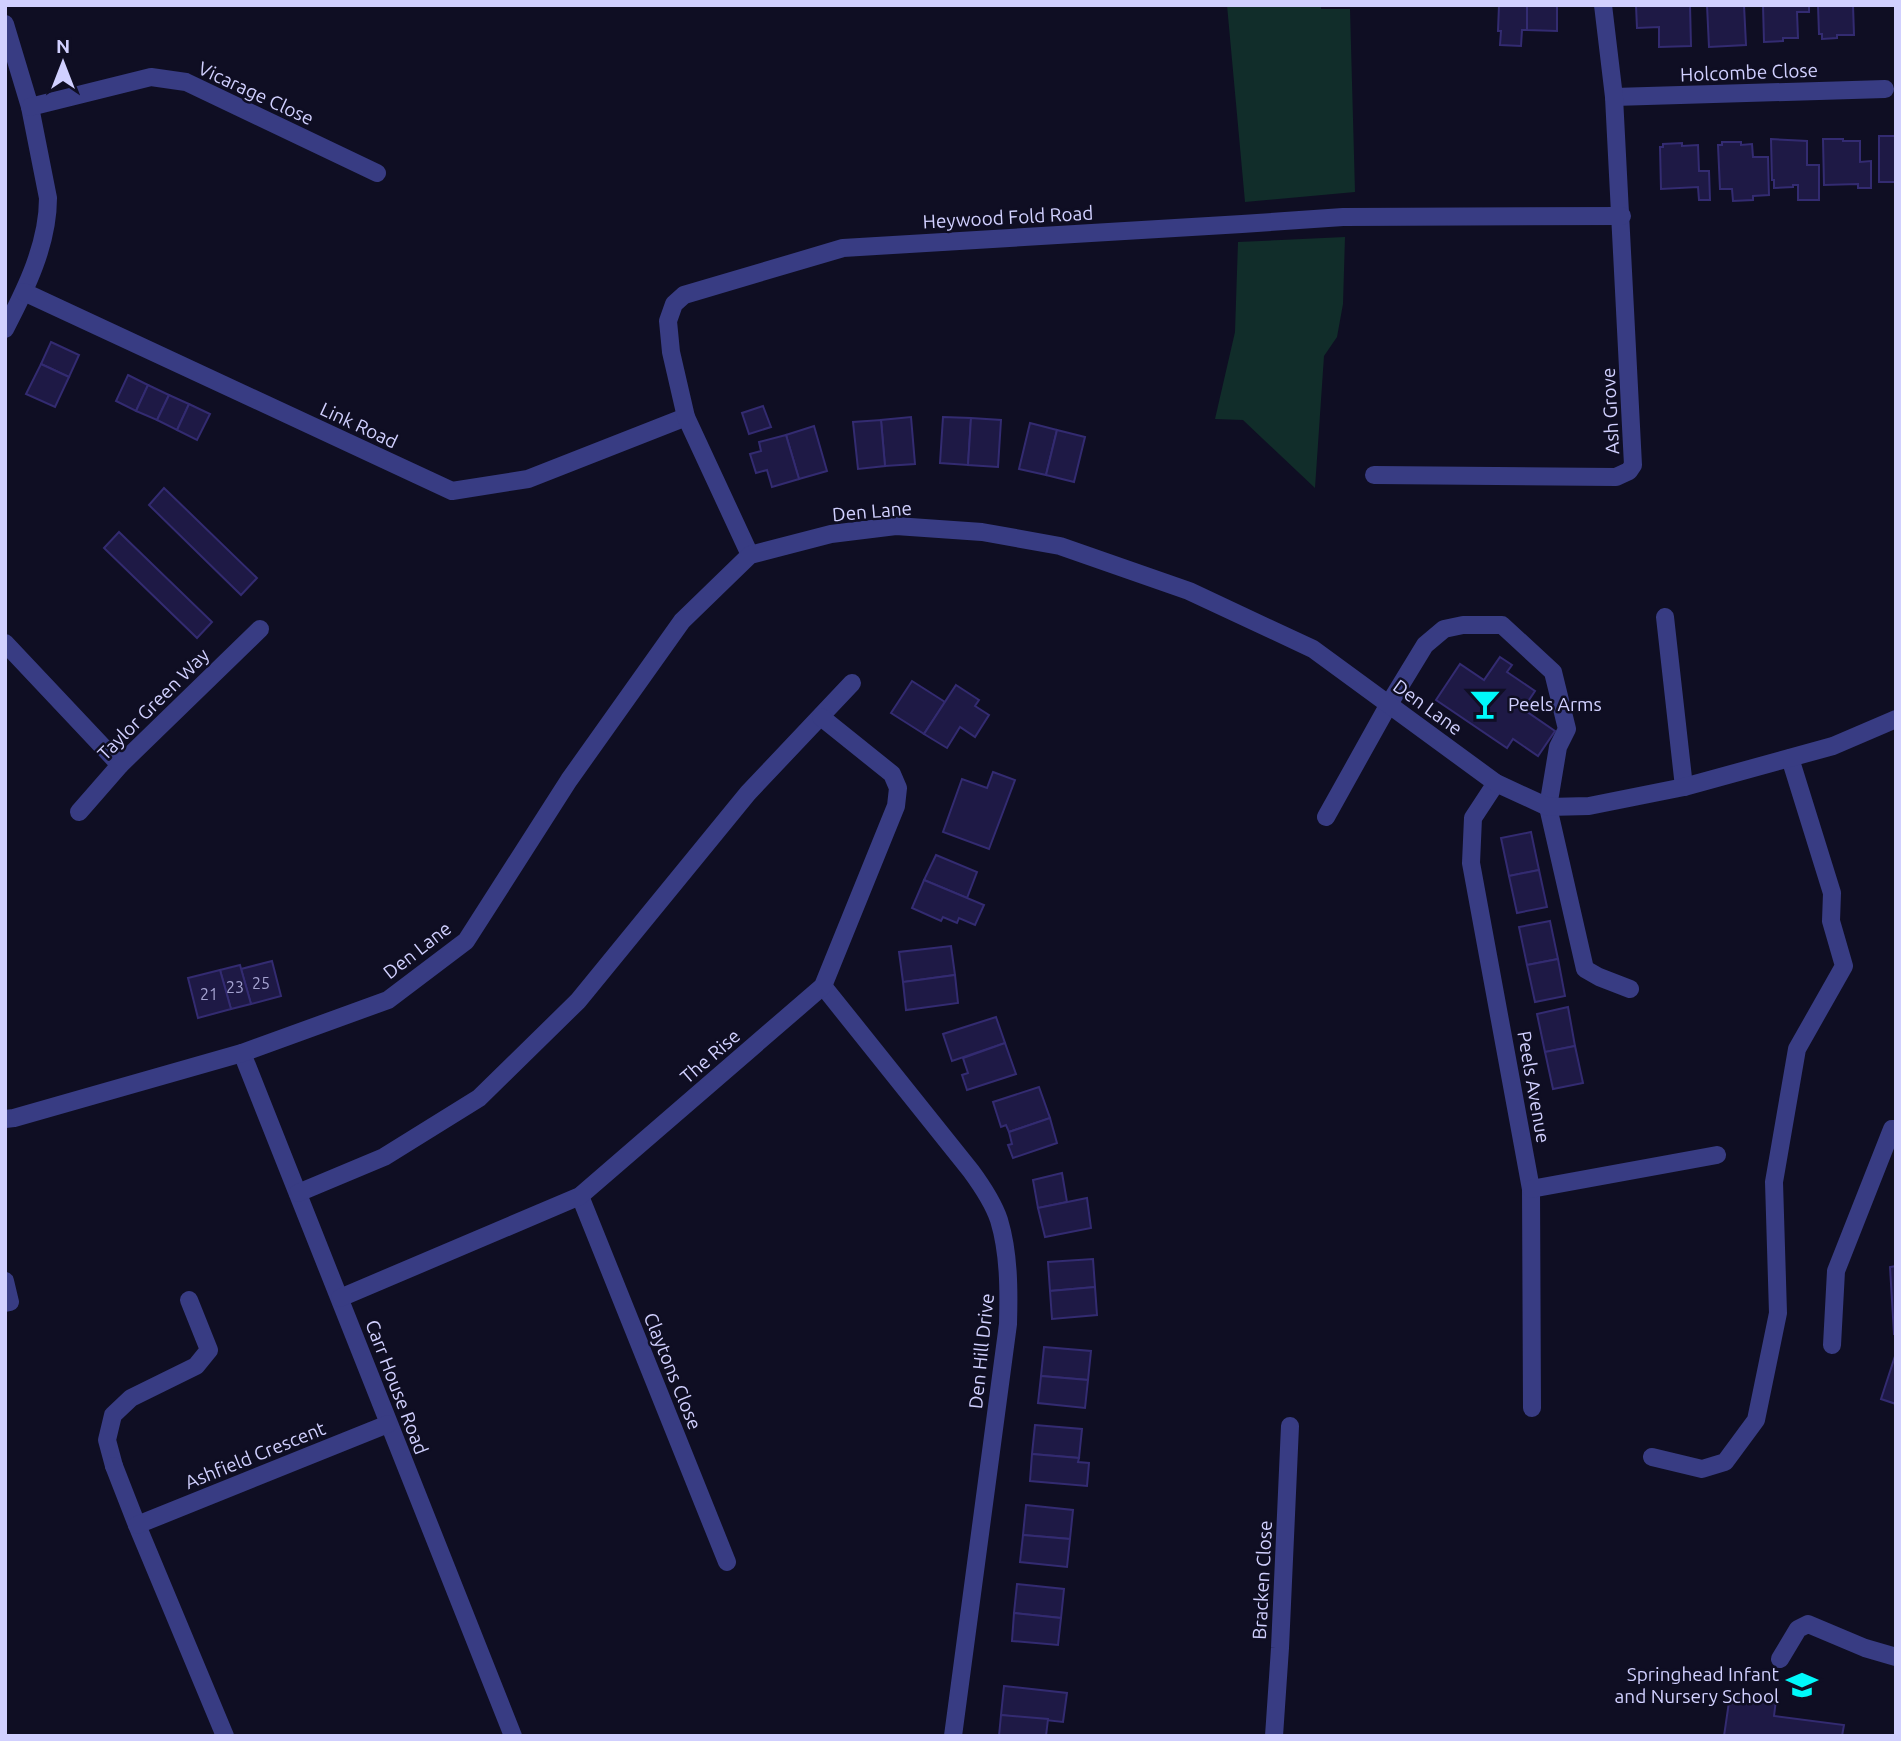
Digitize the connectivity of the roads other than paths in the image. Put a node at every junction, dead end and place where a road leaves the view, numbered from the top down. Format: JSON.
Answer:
{"nodes":[{"id":1,"x":1603,"y":5,"type":"edge"},
{"id":2,"x":5,"y":24,"type":"edge"},
{"id":3,"x":1885,"y":89,"type":"dead end"},
{"id":4,"x":1614,"y":97,"type":"junction"},
{"id":5,"x":30,"y":107,"type":"junction"},
{"id":6,"x":376,"y":173,"type":"dead end"},
{"id":7,"x":1622,"y":216,"type":"junction"},
{"id":8,"x":24,"y":292,"type":"junction"},
{"id":9,"x":5,"y":329,"type":"edge"},
{"id":10,"x":686,"y":416,"type":"junction"},
{"id":11,"x":1374,"y":475,"type":"dead end"},
{"id":12,"x":750,"y":555,"type":"junction"},
{"id":13,"x":1665,"y":617,"type":"dead end"},
{"id":14,"x":260,"y":629,"type":"dead end"},
{"id":15,"x":5,"y":643,"type":"edge"},
{"id":16,"x":852,"y":683,"type":"dead end"},
{"id":17,"x":1389,"y":704,"type":"junction"},
{"id":18,"x":821,"y":717,"type":"junction"},
{"id":19,"x":1896,"y":719,"type":"edge"},
{"id":20,"x":1790,"y":758,"type":"junction"},
{"id":21,"x":120,"y":765,"type":"junction"},
{"id":22,"x":1496,"y":783,"type":"junction"},
{"id":23,"x":1684,"y":787,"type":"junction"},
{"id":24,"x":1548,"y":807,"type":"junction"},
{"id":25,"x":79,"y":812,"type":"dead end"},
{"id":26,"x":1326,"y":817,"type":"dead end"},
{"id":27,"x":823,"y":986,"type":"junction"},
{"id":28,"x":1630,"y":989,"type":"dead end"},
{"id":29,"x":242,"y":1053,"type":"junction"},
{"id":30,"x":5,"y":1119,"type":"edge"},
{"id":31,"x":1896,"y":1129,"type":"edge"},
{"id":32,"x":1717,"y":1155,"type":"dead end"},
{"id":33,"x":1531,"y":1189,"type":"junction"},
{"id":34,"x":298,"y":1193,"type":"junction"},
{"id":35,"x":580,"y":1196,"type":"junction"},
{"id":36,"x":5,"y":1281,"type":"edge"},
{"id":37,"x":340,"y":1298,"type":"junction"},
{"id":38,"x":189,"y":1300,"type":"dead end"},
{"id":39,"x":5,"y":1303,"type":"edge"},
{"id":40,"x":1832,"y":1345,"type":"dead end"},
{"id":41,"x":1532,"y":1408,"type":"dead end"},
{"id":42,"x":388,"y":1424,"type":"junction"},
{"id":43,"x":1290,"y":1426,"type":"dead end"},
{"id":44,"x":1653,"y":1457,"type":"dead end"},
{"id":45,"x":137,"y":1525,"type":"junction"},
{"id":46,"x":727,"y":1562,"type":"dead end"},
{"id":47,"x":1896,"y":1657,"type":"edge"},
{"id":48,"x":1780,"y":1659,"type":"dead end"},
{"id":49,"x":225,"y":1736,"type":"edge"},
{"id":50,"x":513,"y":1736,"type":"edge"},
{"id":51,"x":953,"y":1736,"type":"edge"},
{"id":52,"x":1274,"y":1736,"type":"edge"}],
"edges":[{"from":1,"to":4,"type":"street"},
{"from":2,"to":5,"type":"street"},
{"from":3,"to":4,"type":"street","name":"Holcombe Close"},
{"from":4,"to":7,"type":"street"},
{"from":5,"to":6,"type":"street","name":"Vicarage Close"},
{"from":5,"to":8,"type":"street"},
{"from":7,"to":10,"type":"street","name":"Heywood Fold Road"},
{"from":7,"to":11,"type":"street","name":"Ash Grove"},
{"from":8,"to":9,"type":"street"},
{"from":8,"to":10,"type":"street","name":"Link Road"},
{"from":10,"to":12,"type":"street","name":"Heywood Fold Road"},
{"from":12,"to":17,"type":"street","name":"Den Lane"},
{"from":12,"to":29,"type":"street","name":"Den Lane"},
{"from":13,"to":23,"type":"street"},
{"from":14,"to":21,"type":"street","name":"Taylor Green Way"},
{"from":15,"to":21,"type":"street"},
{"from":16,"to":18,"type":"street"},
{"from":17,"to":22,"type":"street","name":"Den Lane"},
{"from":17,"to":24,"type":"street"},
{"from":17,"to":26,"type":"street"},
{"from":18,"to":27,"type":"street","name":"The Rise"},
{"from":18,"to":34,"type":"street"},
{"from":19,"to":20,"type":"street","name":"Den Lane"},
{"from":20,"to":23,"type":"street","name":"Den Lane"},
{"from":20,"to":44,"type":"street"},
{"from":21,"to":25,"type":"street","name":"Taylor Green Way"},
{"from":22,"to":24,"type":"street","name":"Den Lane"},
{"from":22,"to":33,"type":"street","name":"Peels Avenue"},
{"from":23,"to":24,"type":"street","name":"Den Lane"},
{"from":24,"to":28,"type":"street"},
{"from":27,"to":35,"type":"street","name":"The Rise"},
{"from":27,"to":51,"type":"street","name":"Den Hill Drive"},
{"from":29,"to":30,"type":"street","name":"Den Lane"},
{"from":29,"to":34,"type":"street","name":"Carr House Road"},
{"from":31,"to":40,"type":"street"},
{"from":32,"to":33,"type":"street"},
{"from":33,"to":41,"type":"street","name":"Peels Avenue"},
{"from":34,"to":37,"type":"street","name":"Carr House Road"},
{"from":35,"to":37,"type":"street","name":"The Rise"},
{"from":35,"to":46,"type":"street","name":"Claytons Close"},
{"from":36,"to":39,"type":"street"},
{"from":37,"to":42,"type":"street","name":"Carr House Road"},
{"from":38,"to":45,"type":"street"},
{"from":42,"to":45,"type":"street","name":"Ashfield Crescent"},
{"from":42,"to":50,"type":"street","name":"Carr House Road"},
{"from":43,"to":52,"type":"street","name":"Bracken Close"},
{"from":45,"to":49,"type":"street"},
{"from":47,"to":48,"type":"street"}]}
